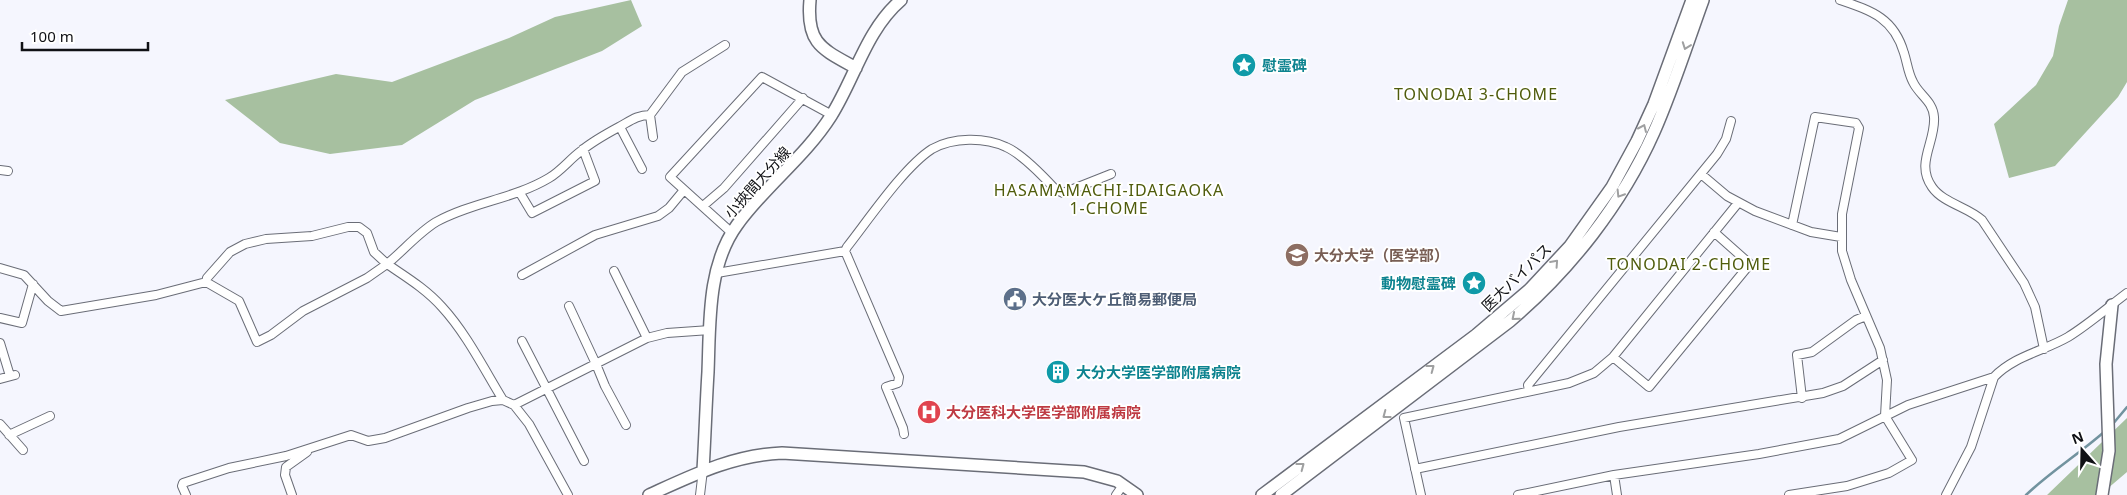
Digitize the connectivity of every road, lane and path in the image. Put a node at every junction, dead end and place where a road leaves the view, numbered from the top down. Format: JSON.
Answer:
{"nodes":[{"id":1,"x":810,"y":0,"type":"edge"},
{"id":2,"x":901,"y":0,"type":"edge"},
{"id":3,"x":1692,"y":0,"type":"edge"},
{"id":4,"x":1703,"y":0,"type":"edge"},
{"id":5,"x":1840,"y":0,"type":"edge"},
{"id":6,"x":726,"y":45,"type":"dead end"},
{"id":7,"x":856,"y":68,"type":"junction"},
{"id":8,"x":803,"y":98,"type":"junction"},
{"id":9,"x":650,"y":114,"type":"junction"},
{"id":10,"x":832,"y":115,"type":"junction"},
{"id":11,"x":1731,"y":122,"type":"dead end"},
{"id":12,"x":620,"y":127,"type":"junction"},
{"id":13,"x":653,"y":137,"type":"dead end"},
{"id":14,"x":583,"y":149,"type":"junction"},
{"id":15,"x":642,"y":169,"type":"dead end"},
{"id":16,"x":1112,"y":174,"type":"dead end"},
{"id":17,"x":1701,"y":174,"type":"junction"},
{"id":18,"x":684,"y":190,"type":"junction"},
{"id":19,"x":520,"y":193,"type":"junction"},
{"id":20,"x":1738,"y":203,"type":"junction"},
{"id":21,"x":703,"y":206,"type":"junction"},
{"id":22,"x":1792,"y":225,"type":"junction"},
{"id":23,"x":1714,"y":232,"type":"junction"},
{"id":24,"x":732,"y":233,"type":"junction"},
{"id":25,"x":1841,"y":237,"type":"junction"},
{"id":26,"x":845,"y":251,"type":"junction"},
{"id":27,"x":387,"y":264,"type":"junction"},
{"id":28,"x":0,"y":268,"type":"edge"},
{"id":29,"x":614,"y":271,"type":"dead end"},
{"id":30,"x":717,"y":273,"type":"junction"},
{"id":31,"x":522,"y":274,"type":"dead end"},
{"id":32,"x":206,"y":282,"type":"junction"},
{"id":33,"x":33,"y":284,"type":"junction"},
{"id":34,"x":2127,"y":293,"type":"edge"},
{"id":35,"x":2112,"y":305,"type":"junction"},
{"id":36,"x":569,"y":306,"type":"dead end"},
{"id":37,"x":1866,"y":316,"type":"junction"},
{"id":38,"x":0,"y":318,"type":"edge"},
{"id":39,"x":710,"y":330,"type":"junction"},
{"id":40,"x":647,"y":338,"type":"junction"},
{"id":41,"x":522,"y":341,"type":"dead end"},
{"id":42,"x":0,"y":343,"type":"edge"},
{"id":43,"x":2044,"y":349,"type":"junction"},
{"id":44,"x":1613,"y":357,"type":"junction"},
{"id":45,"x":1882,"y":360,"type":"junction"},
{"id":46,"x":596,"y":364,"type":"junction"},
{"id":47,"x":1994,"y":377,"type":"junction"},
{"id":48,"x":0,"y":379,"type":"edge"},
{"id":49,"x":547,"y":388,"type":"junction"},
{"id":50,"x":1528,"y":391,"type":"junction"},
{"id":51,"x":1802,"y":398,"type":"junction"},
{"id":52,"x":503,"y":400,"type":"junction"},
{"id":53,"x":514,"y":405,"type":"junction"},
{"id":54,"x":50,"y":416,"type":"dead end"},
{"id":55,"x":1885,"y":416,"type":"junction"},
{"id":56,"x":0,"y":424,"type":"edge"},
{"id":57,"x":626,"y":425,"type":"dead end"},
{"id":58,"x":904,"y":434,"type":"dead end"},
{"id":59,"x":9,"y":435,"type":"junction"},
{"id":60,"x":312,"y":449,"type":"junction"},
{"id":61,"x":22,"y":450,"type":"dead end"},
{"id":62,"x":584,"y":461,"type":"dead end"},
{"id":63,"x":1415,"y":469,"type":"junction"},
{"id":64,"x":703,"y":470,"type":"junction"},
{"id":65,"x":1614,"y":475,"type":"junction"},
{"id":66,"x":1123,"y":485,"type":"junction"},
{"id":67,"x":186,"y":495,"type":"edge"},
{"id":68,"x":292,"y":495,"type":"edge"},
{"id":69,"x":568,"y":495,"type":"edge"},
{"id":70,"x":649,"y":495,"type":"edge"},
{"id":71,"x":700,"y":495,"type":"edge"},
{"id":72,"x":1116,"y":495,"type":"edge"},
{"id":73,"x":1137,"y":495,"type":"edge"},
{"id":74,"x":1262,"y":495,"type":"edge"},
{"id":75,"x":1280,"y":495,"type":"edge"},
{"id":76,"x":1421,"y":495,"type":"edge"},
{"id":77,"x":1518,"y":495,"type":"edge"},
{"id":78,"x":1617,"y":495,"type":"edge"},
{"id":79,"x":1788,"y":495,"type":"edge"},
{"id":80,"x":1946,"y":495,"type":"edge"},
{"id":81,"x":2102,"y":495,"type":"edge"}],
"edges":[{"from":1,"to":7,"type":"main road"},
{"from":2,"to":7,"type":"main road","name":"小挾間大分線"},
{"from":74,"to":3,"type":"main road","name":"医大バイパス","one_way":true},
{"from":4,"to":75,"type":"main road","name":"医大バイパス","one_way":true},
{"from":5,"to":43,"type":"street"},
{"from":6,"to":9,"type":"street"},
{"from":7,"to":10,"type":"main road","name":"小挾間大分線"},
{"from":8,"to":10,"type":"street"},
{"from":8,"to":18,"type":"street"},
{"from":8,"to":21,"type":"street"},
{"from":9,"to":12,"type":"street"},
{"from":9,"to":13,"type":"street"},
{"from":10,"to":24,"type":"main road","name":"小挾間大分線"},
{"from":11,"to":17,"type":"street"},
{"from":12,"to":14,"type":"street"},
{"from":12,"to":15,"type":"street"},
{"from":14,"to":19,"type":"street"},
{"from":14,"to":19,"type":"street"},
{"from":16,"to":26,"type":"street"},
{"from":17,"to":20,"type":"street"},
{"from":17,"to":50,"type":"street"},
{"from":18,"to":21,"type":"street"},
{"from":18,"to":31,"type":"street"},
{"from":19,"to":27,"type":"street"},
{"from":20,"to":22,"type":"street"},
{"from":20,"to":23,"type":"street"},
{"from":21,"to":24,"type":"street"},
{"from":22,"to":25,"type":"street"},
{"from":22,"to":25,"type":"street"},
{"from":23,"to":44,"type":"street"},
{"from":23,"to":44,"type":"street"},
{"from":24,"to":30,"type":"main road","name":"小挾間大分線"},
{"from":25,"to":37,"type":"street"},
{"from":26,"to":30,"type":"street"},
{"from":26,"to":58,"type":"street"},
{"from":27,"to":32,"type":"street"},
{"from":27,"to":32,"type":"street"},
{"from":27,"to":52,"type":"street"},
{"from":28,"to":33,"type":"street"},
{"from":29,"to":40,"type":"street"},
{"from":30,"to":39,"type":"main road","name":"小挾間大分線"},
{"from":32,"to":33,"type":"street"},
{"from":33,"to":38,"type":"street"},
{"from":34,"to":35,"type":"street"},
{"from":35,"to":43,"type":"street"},
{"from":35,"to":81,"type":"main road"},
{"from":36,"to":46,"type":"street"},
{"from":37,"to":45,"type":"street"},
{"from":37,"to":51,"type":"street"},
{"from":39,"to":40,"type":"street"},
{"from":39,"to":64,"type":"main road","name":"小挾間大分線"},
{"from":40,"to":46,"type":"street"},
{"from":41,"to":49,"type":"street"},
{"from":42,"to":48,"type":"street"},
{"from":43,"to":47,"type":"street"},
{"from":44,"to":50,"type":"street"},
{"from":45,"to":51,"type":"street"},
{"from":45,"to":55,"type":"street"},
{"from":46,"to":49,"type":"street"},
{"from":46,"to":57,"type":"street"},
{"from":47,"to":55,"type":"street"},
{"from":47,"to":80,"type":"street"},
{"from":49,"to":53,"type":"street"},
{"from":49,"to":62,"type":"street"},
{"from":50,"to":63,"type":"street"},
{"from":51,"to":63,"type":"street"},
{"from":52,"to":53,"type":"street"},
{"from":52,"to":60,"type":"street"},
{"from":53,"to":69,"type":"street"},
{"from":54,"to":59,"type":"street"},
{"from":55,"to":65,"type":"street"},
{"from":55,"to":79,"type":"street"},
{"from":56,"to":59,"type":"street"},
{"from":59,"to":61,"type":"street"},
{"from":60,"to":67,"type":"street"},
{"from":60,"to":68,"type":"street"},
{"from":63,"to":76,"type":"street"},
{"from":64,"to":66,"type":"main road"},
{"from":64,"to":70,"type":"main road"},
{"from":64,"to":71,"type":"street"},
{"from":65,"to":77,"type":"street"},
{"from":65,"to":78,"type":"street"},
{"from":66,"to":72,"type":"street"},
{"from":66,"to":73,"type":"main road"}]}
